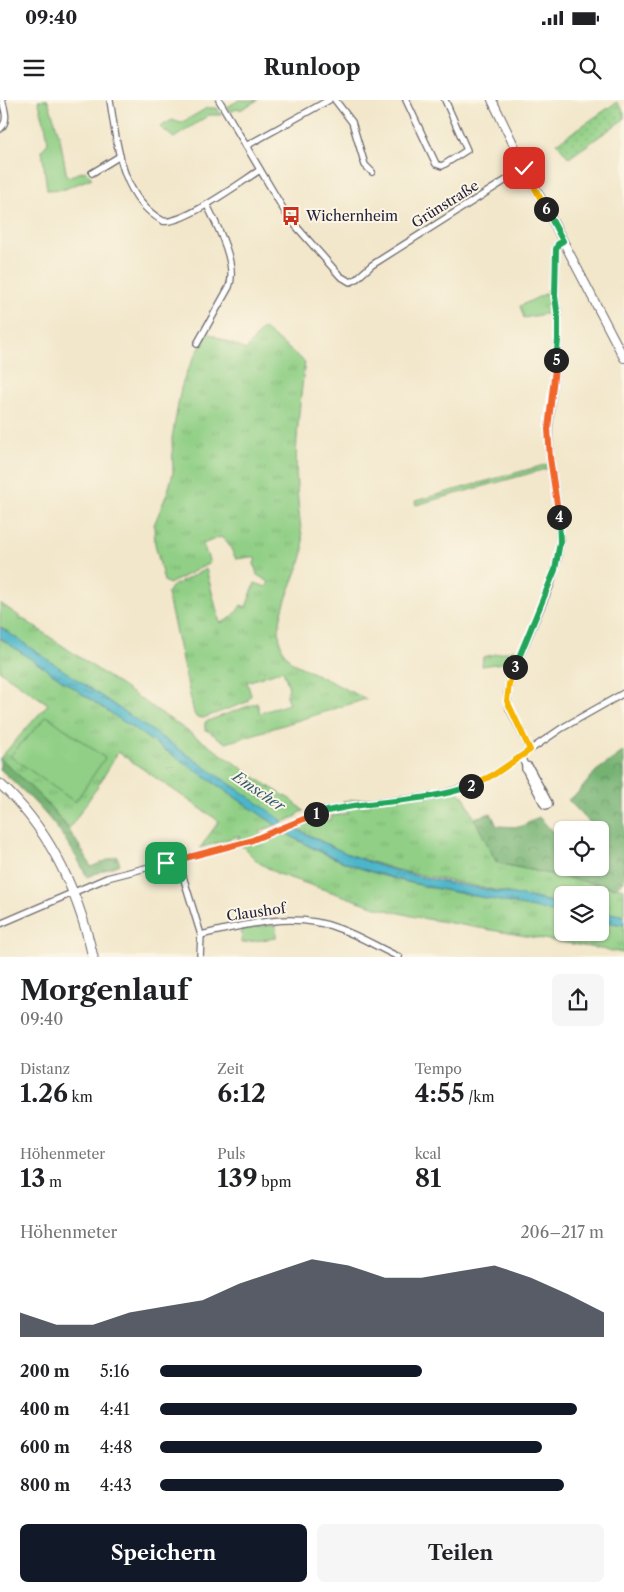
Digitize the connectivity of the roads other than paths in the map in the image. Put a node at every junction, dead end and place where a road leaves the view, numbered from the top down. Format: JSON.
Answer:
{"nodes":[{"id":1,"x":2,"y":100,"type":"edge"},
{"id":2,"x":110,"y":100,"type":"edge"},
{"id":3,"x":219,"y":100,"type":"edge"},
{"id":4,"x":329,"y":100,"type":"edge"},
{"id":5,"x":335,"y":100,"type":"edge"},
{"id":6,"x":406,"y":100,"type":"edge"},
{"id":7,"x":445,"y":100,"type":"edge"},
{"id":8,"x":492,"y":100,"type":"edge"},
{"id":9,"x":0,"y":129,"type":"edge"},
{"id":10,"x":246,"y":146,"type":"junction"},
{"id":11,"x":120,"y":156,"type":"junction"},
{"id":12,"x":524,"y":168,"type":"junction"},
{"id":13,"x":260,"y":170,"type":"junction"},
{"id":14,"x":372,"y":172,"type":"dead end"},
{"id":15,"x":92,"y":173,"type":"dead end"},
{"id":16,"x":207,"y":205,"type":"junction"},
{"id":17,"x":563,"y":241,"type":"junction"},
{"id":18,"x":197,"y":344,"type":"dead end"},
{"id":19,"x":624,"y":358,"type":"edge"},
{"id":20,"x":624,"y":693,"type":"edge"},
{"id":21,"x":530,"y":750,"type":"junction"},
{"id":22,"x":521,"y":757,"type":"junction"},
{"id":23,"x":525,"y":765,"type":"junction"},
{"id":24,"x":0,"y":784,"type":"edge"},
{"id":25,"x":178,"y":860,"type":"junction"},
{"id":26,"x":74,"y":892,"type":"junction"},
{"id":27,"x":0,"y":924,"type":"edge"},
{"id":28,"x":201,"y":935,"type":"junction"},
{"id":29,"x":93,"y":957,"type":"edge"},
{"id":30,"x":200,"y":957,"type":"edge"},
{"id":31,"x":399,"y":957,"type":"edge"}],
"edges":[{"from":1,"to":9,"type":"street"},
{"from":2,"to":11,"type":"street"},
{"from":3,"to":10,"type":"street"},
{"from":4,"to":10,"type":"street"},
{"from":5,"to":14,"type":"street"},
{"from":6,"to":7,"type":"street"},
{"from":8,"to":12,"type":"main road"},
{"from":10,"to":13,"type":"street"},
{"from":11,"to":15,"type":"street"},
{"from":11,"to":16,"type":"street"},
{"from":12,"to":13,"type":"street","name":"Grünstraße"},
{"from":12,"to":17,"type":"main road"},
{"from":13,"to":16,"type":"street"},
{"from":16,"to":18,"type":"street"},
{"from":17,"to":19,"type":"main road"},
{"from":17,"to":21,"type":"street"},
{"from":20,"to":21,"type":"street"},
{"from":21,"to":22,"type":"street"},
{"from":22,"to":23,"type":"street"},
{"from":22,"to":25,"type":"street"},
{"from":23,"to":23,"type":"street"},
{"from":24,"to":26,"type":"main road"},
{"from":25,"to":26,"type":"street"},
{"from":25,"to":28,"type":"street"},
{"from":26,"to":27,"type":"street"},
{"from":26,"to":29,"type":"main road"},
{"from":28,"to":30,"type":"street"},
{"from":28,"to":31,"type":"street","name":"Claushof"}]}
